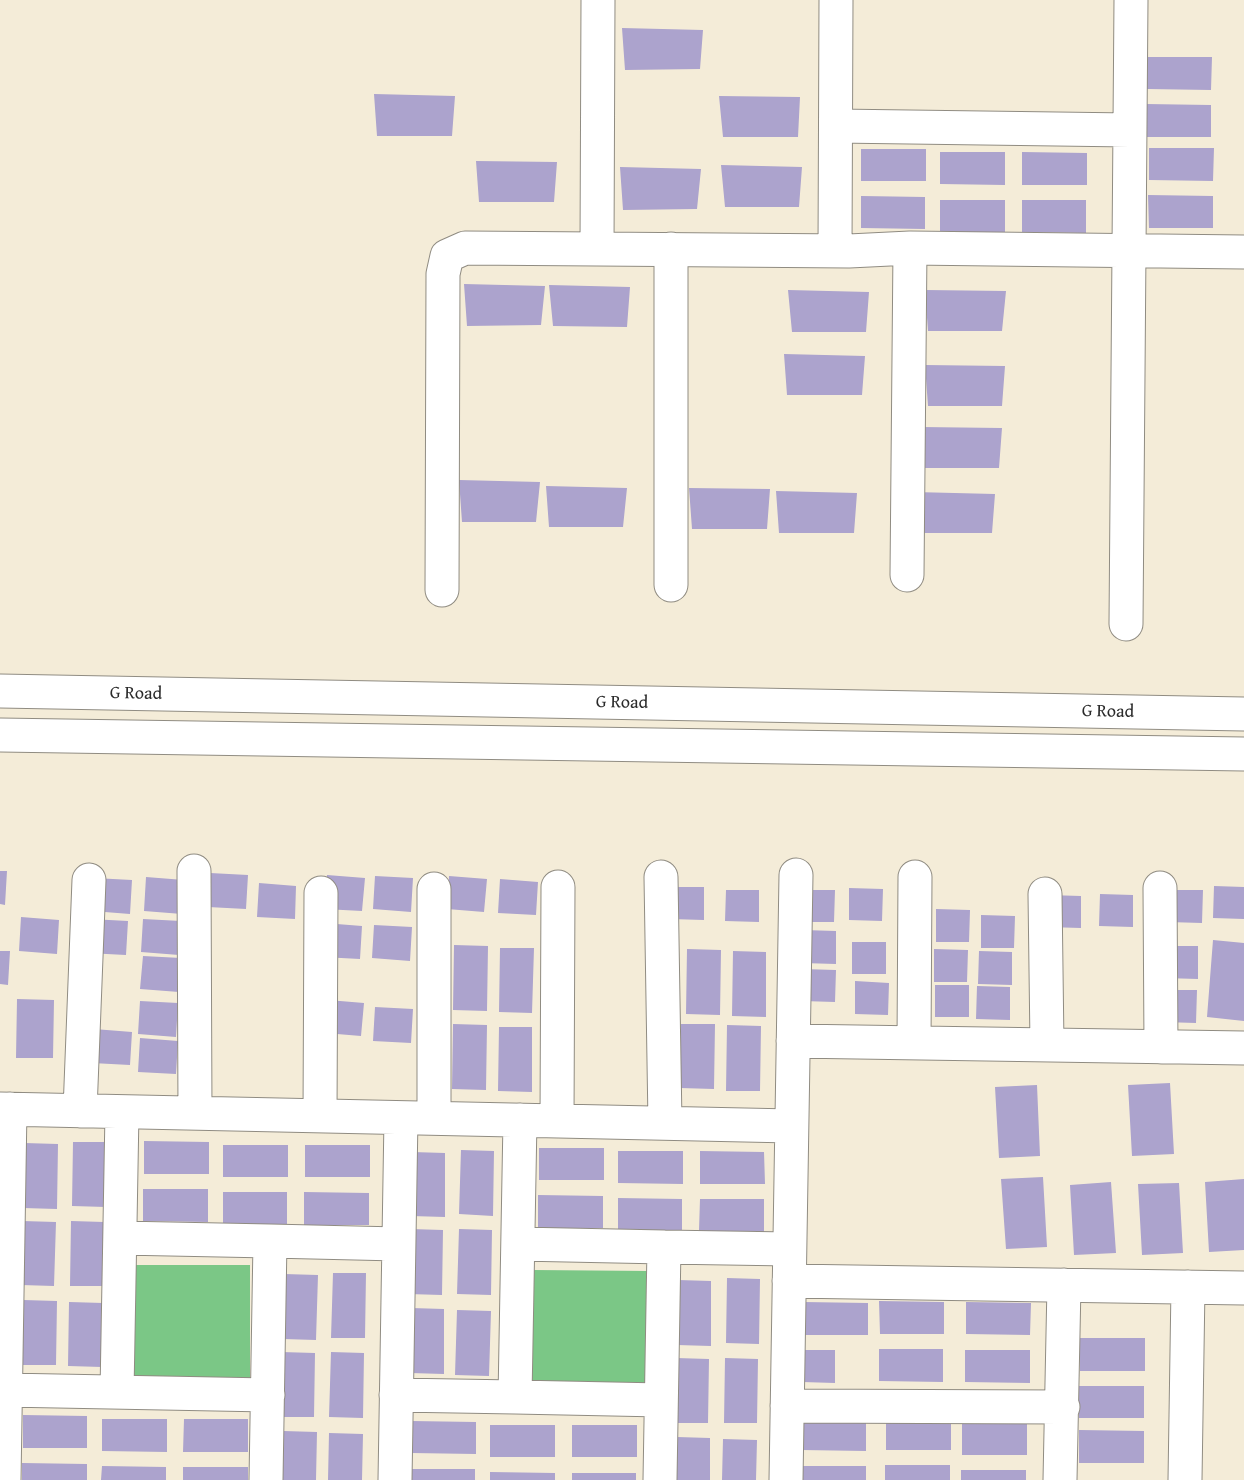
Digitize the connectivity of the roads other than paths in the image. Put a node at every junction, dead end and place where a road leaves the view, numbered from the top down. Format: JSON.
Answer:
{"nodes":[{"id":1,"x":598,"y":0,"type":"edge"},
{"id":2,"x":836,"y":0,"type":"edge"},
{"id":3,"x":1131,"y":0,"type":"edge"},
{"id":4,"x":836,"y":126,"type":"junction"},
{"id":5,"x":1130,"y":130,"type":"junction"},
{"id":6,"x":910,"y":248,"type":"junction"},
{"id":7,"x":597,"y":249,"type":"junction"},
{"id":8,"x":671,"y":249,"type":"junction"},
{"id":9,"x":1129,"y":250,"type":"junction"},
{"id":10,"x":835,"y":251,"type":"junction"},
{"id":11,"x":1244,"y":252,"type":"edge"},
{"id":12,"x":907,"y":575,"type":"dead end"},
{"id":13,"x":670,"y":585,"type":"dead end"},
{"id":14,"x":442,"y":590,"type":"dead end"},
{"id":15,"x":1126,"y":624,"type":"dead end"},
{"id":16,"x":0,"y":692,"type":"edge"},
{"id":17,"x":1244,"y":714,"type":"edge"},
{"id":18,"x":0,"y":735,"type":"edge"},
{"id":19,"x":1244,"y":754,"type":"edge"},
{"id":20,"x":194,"y":871,"type":"dead end"},
{"id":21,"x":796,"y":875,"type":"dead end"},
{"id":22,"x":661,"y":877,"type":"dead end"},
{"id":23,"x":915,"y":877,"type":"dead end"},
{"id":24,"x":89,"y":880,"type":"dead end"},
{"id":25,"x":558,"y":887,"type":"dead end"},
{"id":26,"x":1160,"y":888,"type":"dead end"},
{"id":27,"x":434,"y":889,"type":"dead end"},
{"id":28,"x":321,"y":893,"type":"dead end"},
{"id":29,"x":1045,"y":894,"type":"dead end"},
{"id":30,"x":793,"y":1041,"type":"junction"},
{"id":31,"x":914,"y":1043,"type":"junction"},
{"id":32,"x":1047,"y":1045,"type":"junction"},
{"id":33,"x":1161,"y":1047,"type":"junction"},
{"id":34,"x":1244,"y":1048,"type":"edge"},
{"id":35,"x":5,"y":1109,"type":"edge"},
{"id":36,"x":80,"y":1111,"type":"junction"},
{"id":37,"x":122,"y":1112,"type":"junction"},
{"id":38,"x":195,"y":1113,"type":"junction"},
{"id":39,"x":320,"y":1116,"type":"junction"},
{"id":40,"x":401,"y":1118,"type":"junction"},
{"id":41,"x":434,"y":1118,"type":"junction"},
{"id":42,"x":520,"y":1120,"type":"junction"},
{"id":43,"x":557,"y":1121,"type":"junction"},
{"id":44,"x":665,"y":1123,"type":"junction"},
{"id":45,"x":792,"y":1126,"type":"junction"},
{"id":46,"x":120,"y":1238,"type":"junction"},
{"id":47,"x":270,"y":1241,"type":"junction"},
{"id":48,"x":4,"y":1242,"type":"edge"},
{"id":49,"x":399,"y":1244,"type":"junction"},
{"id":50,"x":518,"y":1244,"type":"junction"},
{"id":51,"x":664,"y":1247,"type":"junction"},
{"id":52,"x":789,"y":1265,"type":"junction"},
{"id":53,"x":1064,"y":1285,"type":"junction"},
{"id":54,"x":1188,"y":1287,"type":"junction"},
{"id":55,"x":1244,"y":1288,"type":"edge"},
{"id":56,"x":5,"y":1390,"type":"junction"},
{"id":57,"x":117,"y":1392,"type":"junction"},
{"id":58,"x":268,"y":1395,"type":"junction"},
{"id":59,"x":396,"y":1395,"type":"junction"},
{"id":60,"x":515,"y":1397,"type":"junction"},
{"id":61,"x":661,"y":1400,"type":"junction"},
{"id":62,"x":787,"y":1406,"type":"junction"},
{"id":63,"x":1063,"y":1407,"type":"junction"},
{"id":64,"x":4,"y":1480,"type":"edge"},
{"id":65,"x":266,"y":1480,"type":"edge"},
{"id":66,"x":395,"y":1480,"type":"edge"},
{"id":67,"x":660,"y":1480,"type":"edge"},
{"id":68,"x":786,"y":1480,"type":"edge"},
{"id":69,"x":1060,"y":1480,"type":"edge"},
{"id":70,"x":1185,"y":1480,"type":"edge"}],
"edges":[{"from":1,"to":7,"type":"street"},
{"from":2,"to":4,"type":"street"},
{"from":3,"to":5,"type":"street"},
{"from":4,"to":5,"type":"street"},
{"from":4,"to":10,"type":"street"},
{"from":5,"to":9,"type":"street"},
{"from":6,"to":9,"type":"street"},
{"from":6,"to":10,"type":"street"},
{"from":6,"to":12,"type":"street"},
{"from":7,"to":8,"type":"street"},
{"from":7,"to":14,"type":"street"},
{"from":8,"to":10,"type":"street"},
{"from":8,"to":13,"type":"street"},
{"from":9,"to":11,"type":"street"},
{"from":9,"to":15,"type":"street"},
{"from":16,"to":17,"type":"street","name":"G Road"},
{"from":18,"to":19,"type":"street"},
{"from":20,"to":38,"type":"street"},
{"from":21,"to":30,"type":"street"},
{"from":22,"to":44,"type":"street"},
{"from":23,"to":31,"type":"street"},
{"from":24,"to":36,"type":"street"},
{"from":25,"to":43,"type":"street"},
{"from":26,"to":33,"type":"street"},
{"from":27,"to":41,"type":"street"},
{"from":28,"to":39,"type":"street"},
{"from":29,"to":32,"type":"street"},
{"from":30,"to":31,"type":"street"},
{"from":30,"to":45,"type":"street"},
{"from":31,"to":32,"type":"street"},
{"from":32,"to":33,"type":"street"},
{"from":33,"to":34,"type":"street"},
{"from":35,"to":36,"type":"street"},
{"from":35,"to":48,"type":"street"},
{"from":36,"to":37,"type":"street"},
{"from":37,"to":38,"type":"street"},
{"from":37,"to":46,"type":"street"},
{"from":38,"to":39,"type":"street"},
{"from":39,"to":40,"type":"street"},
{"from":40,"to":41,"type":"street"},
{"from":40,"to":49,"type":"street"},
{"from":41,"to":42,"type":"street"},
{"from":42,"to":43,"type":"street"},
{"from":42,"to":50,"type":"street"},
{"from":43,"to":44,"type":"street"},
{"from":44,"to":45,"type":"street"},
{"from":45,"to":52,"type":"street"},
{"from":46,"to":47,"type":"street"},
{"from":46,"to":57,"type":"street"},
{"from":47,"to":49,"type":"street"},
{"from":47,"to":58,"type":"street"},
{"from":48,"to":56,"type":"street"},
{"from":49,"to":59,"type":"street"},
{"from":50,"to":51,"type":"street"},
{"from":50,"to":60,"type":"street"},
{"from":51,"to":52,"type":"street"},
{"from":51,"to":61,"type":"street"},
{"from":52,"to":53,"type":"street"},
{"from":52,"to":62,"type":"street"},
{"from":53,"to":54,"type":"street"},
{"from":53,"to":63,"type":"street"},
{"from":54,"to":55,"type":"street"},
{"from":54,"to":70,"type":"street"},
{"from":56,"to":57,"type":"street"},
{"from":56,"to":64,"type":"street"},
{"from":57,"to":58,"type":"street"},
{"from":58,"to":65,"type":"street"},
{"from":59,"to":60,"type":"street"},
{"from":59,"to":66,"type":"street"},
{"from":60,"to":61,"type":"street"},
{"from":61,"to":67,"type":"street"},
{"from":62,"to":63,"type":"street"},
{"from":62,"to":68,"type":"street"},
{"from":63,"to":69,"type":"street"}]}
